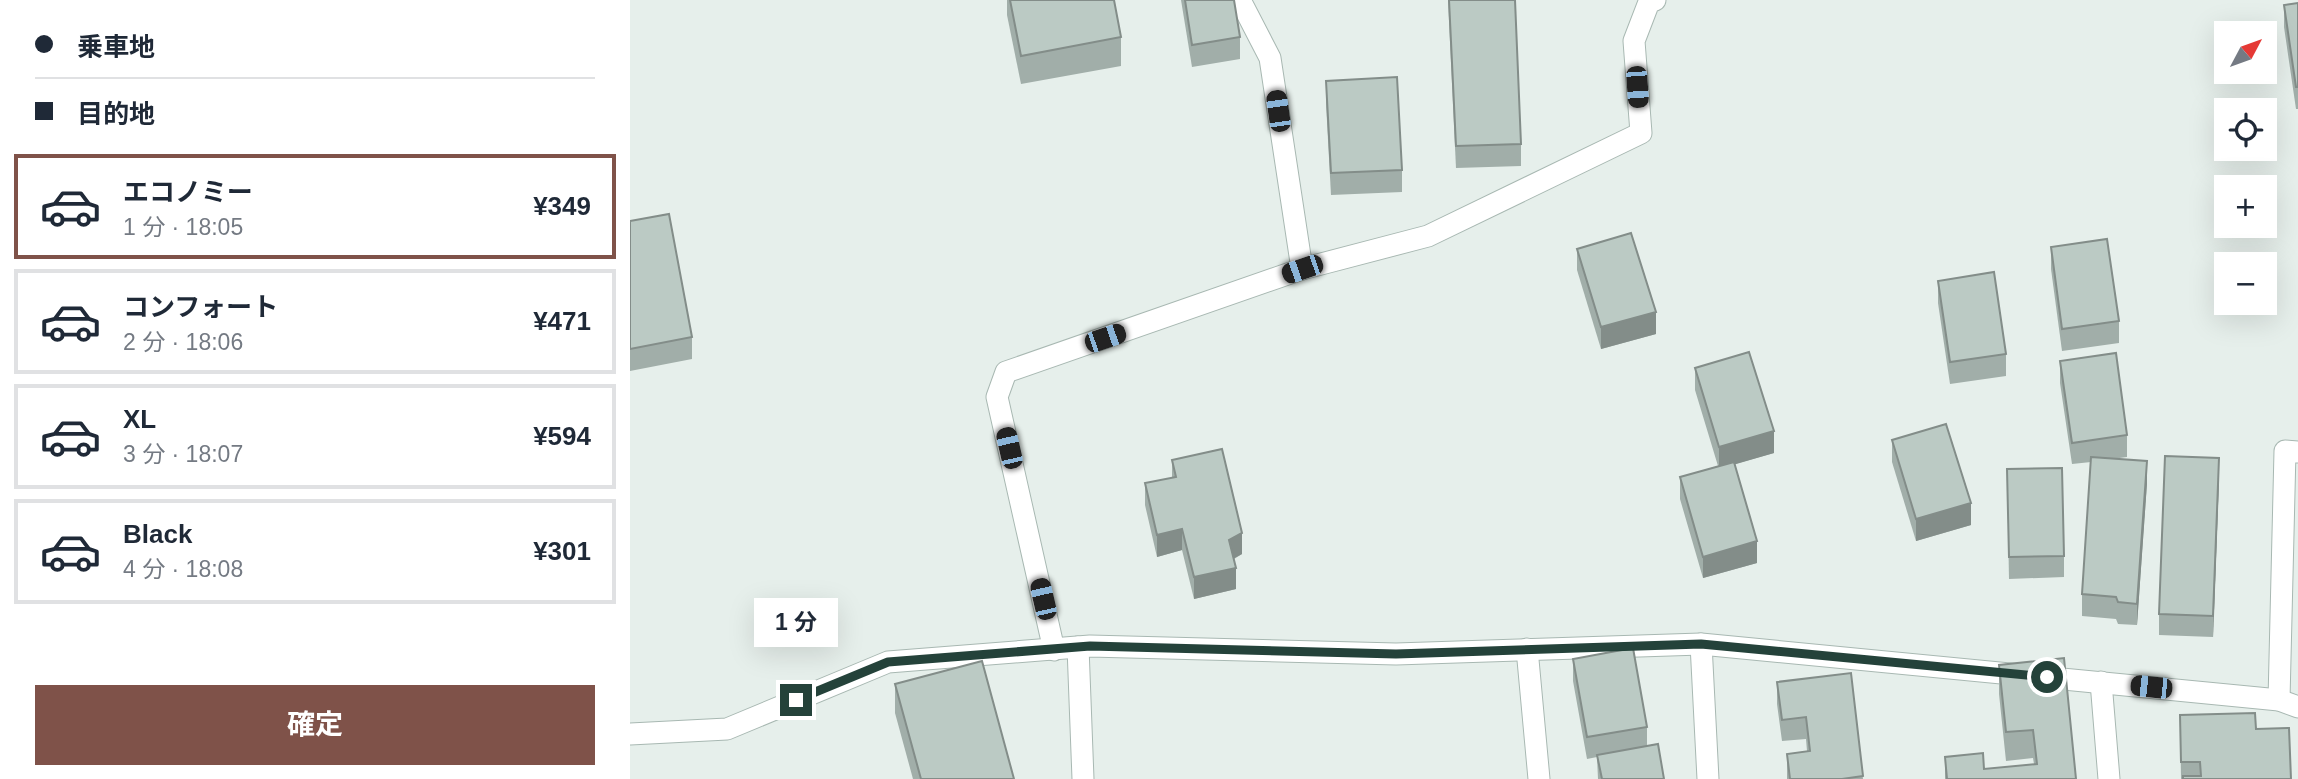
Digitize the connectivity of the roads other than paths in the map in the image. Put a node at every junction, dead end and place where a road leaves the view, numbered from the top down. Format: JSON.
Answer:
{"nodes":[{"id":1,"x":1240,"y":0,"type":"edge"},
{"id":2,"x":1655,"y":0,"type":"edge"},
{"id":3,"x":1302,"y":269,"type":"junction"},
{"id":4,"x":2298,"y":452,"type":"edge"},
{"id":5,"x":1701,"y":644,"type":"junction"},
{"id":6,"x":1078,"y":647,"type":"junction"},
{"id":7,"x":1527,"y":649,"type":"junction"},
{"id":8,"x":1054,"y":650,"type":"junction"},
{"id":9,"x":2101,"y":682,"type":"junction"},
{"id":10,"x":2288,"y":703,"type":"edge"},
{"id":11,"x":630,"y":734,"type":"edge"},
{"id":12,"x":1083,"y":779,"type":"edge"},
{"id":13,"x":1539,"y":779,"type":"edge"},
{"id":14,"x":1708,"y":779,"type":"edge"},
{"id":15,"x":2109,"y":779,"type":"edge"}],
"edges":[{"from":1,"to":3,"type":"street"},
{"from":2,"to":3,"type":"street"},
{"from":3,"to":8,"type":"street"},
{"from":4,"to":10,"type":"street"},
{"from":5,"to":7,"type":"street"},
{"from":5,"to":9,"type":"street"},
{"from":5,"to":14,"type":"street"},
{"from":6,"to":7,"type":"street"},
{"from":6,"to":8,"type":"street"},
{"from":6,"to":12,"type":"street"},
{"from":7,"to":13,"type":"street"},
{"from":8,"to":11,"type":"street"},
{"from":9,"to":10,"type":"street"},
{"from":9,"to":15,"type":"street"}]}
